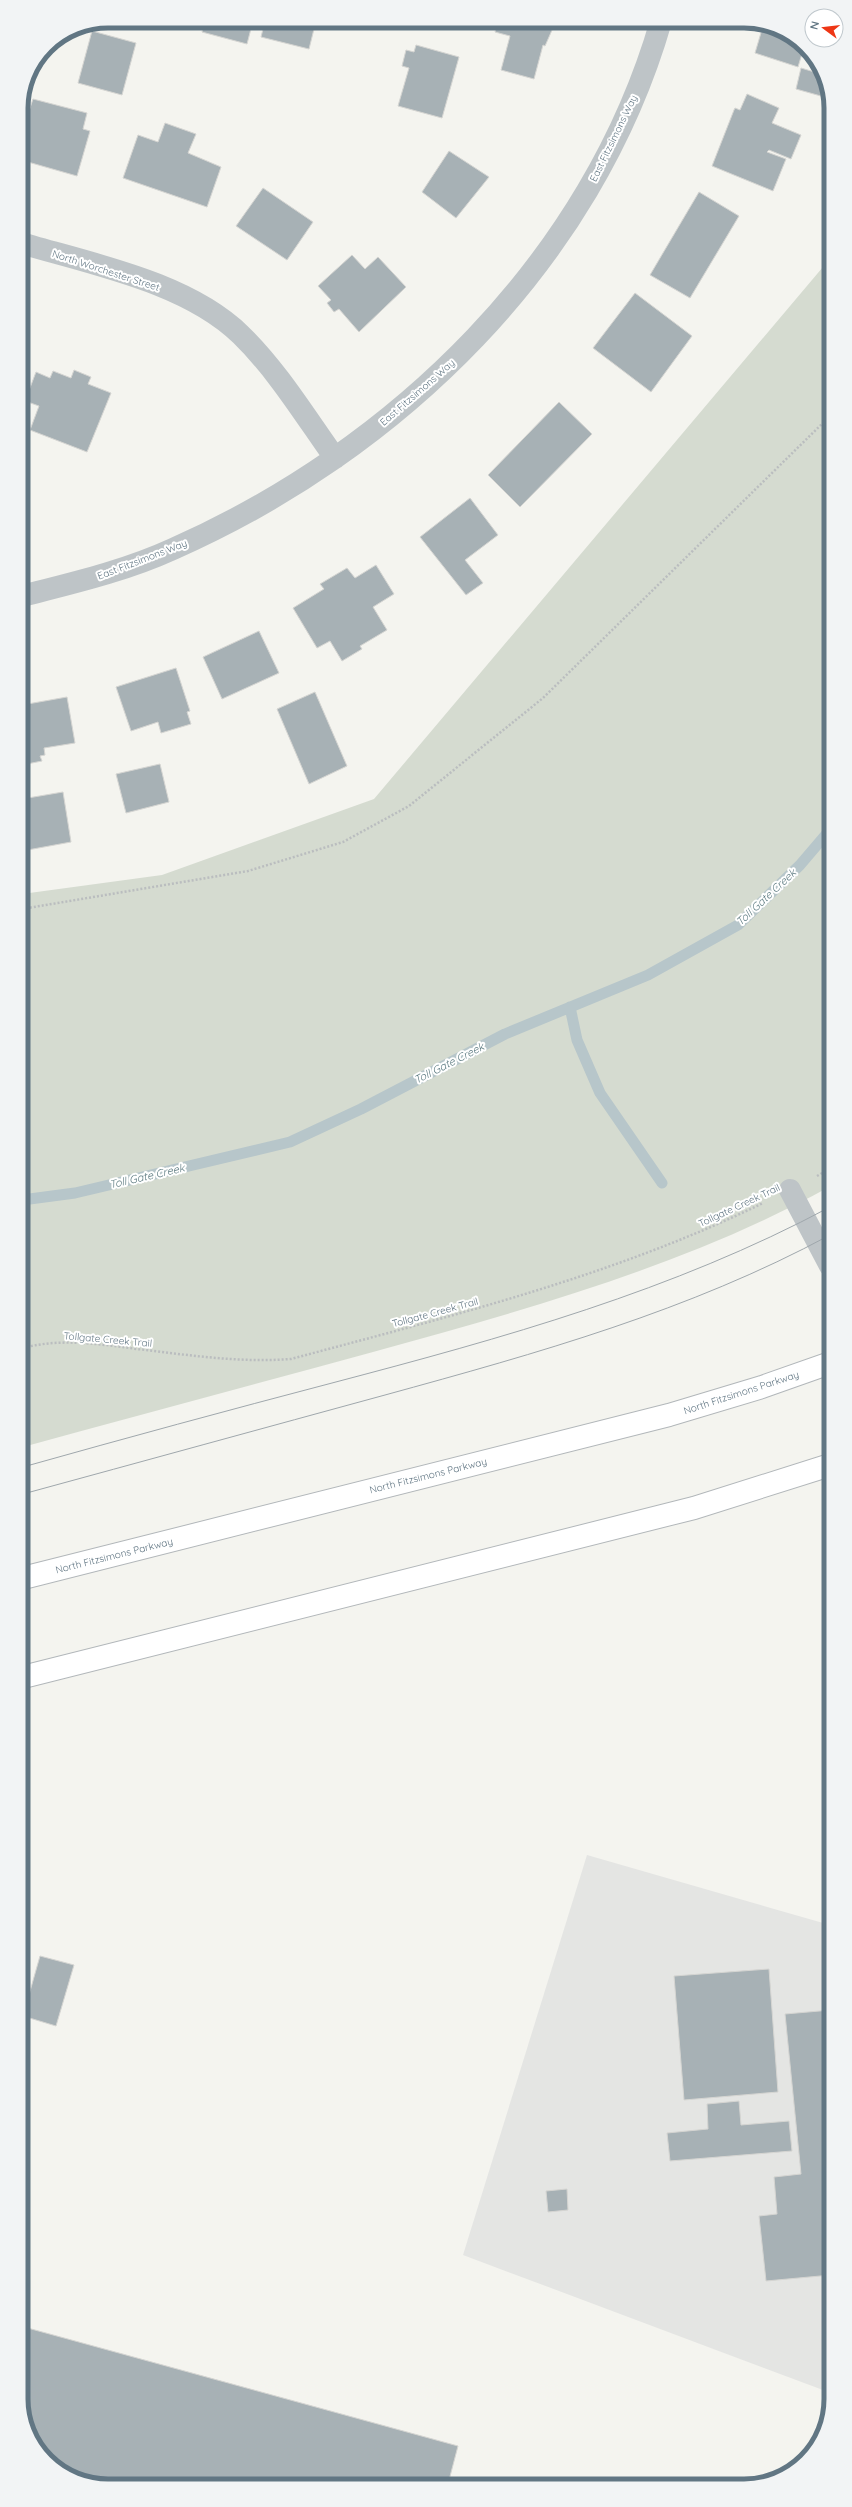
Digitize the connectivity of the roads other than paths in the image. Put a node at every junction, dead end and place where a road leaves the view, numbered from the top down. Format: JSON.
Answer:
{"nodes":[{"id":1,"x":659,"y":28,"type":"edge"},
{"id":2,"x":28,"y":245,"type":"edge"},
{"id":3,"x":335,"y":458,"type":"junction"},
{"id":4,"x":28,"y":594,"type":"edge"},
{"id":5,"x":790,"y":1190,"type":"road end"},
{"id":6,"x":824,"y":1255,"type":"edge"},
{"id":7,"x":824,"y":1365,"type":"edge"},
{"id":8,"x":824,"y":1467,"type":"edge"},
{"id":9,"x":28,"y":1577,"type":"edge"},
{"id":10,"x":28,"y":1676,"type":"edge"}],
"edges":[{"from":1,"to":3,"type":"street","name":"East Fitzsimons Way"},
{"from":2,"to":3,"type":"street","name":"North Worchester Street"},
{"from":3,"to":4,"type":"street","name":"East Fitzsimons Way"},
{"from":5,"to":6,"type":"street"},
{"from":7,"to":9,"type":"main road","name":"North Fitzsimons Parkway"},
{"from":8,"to":10,"type":"main road"}]}
